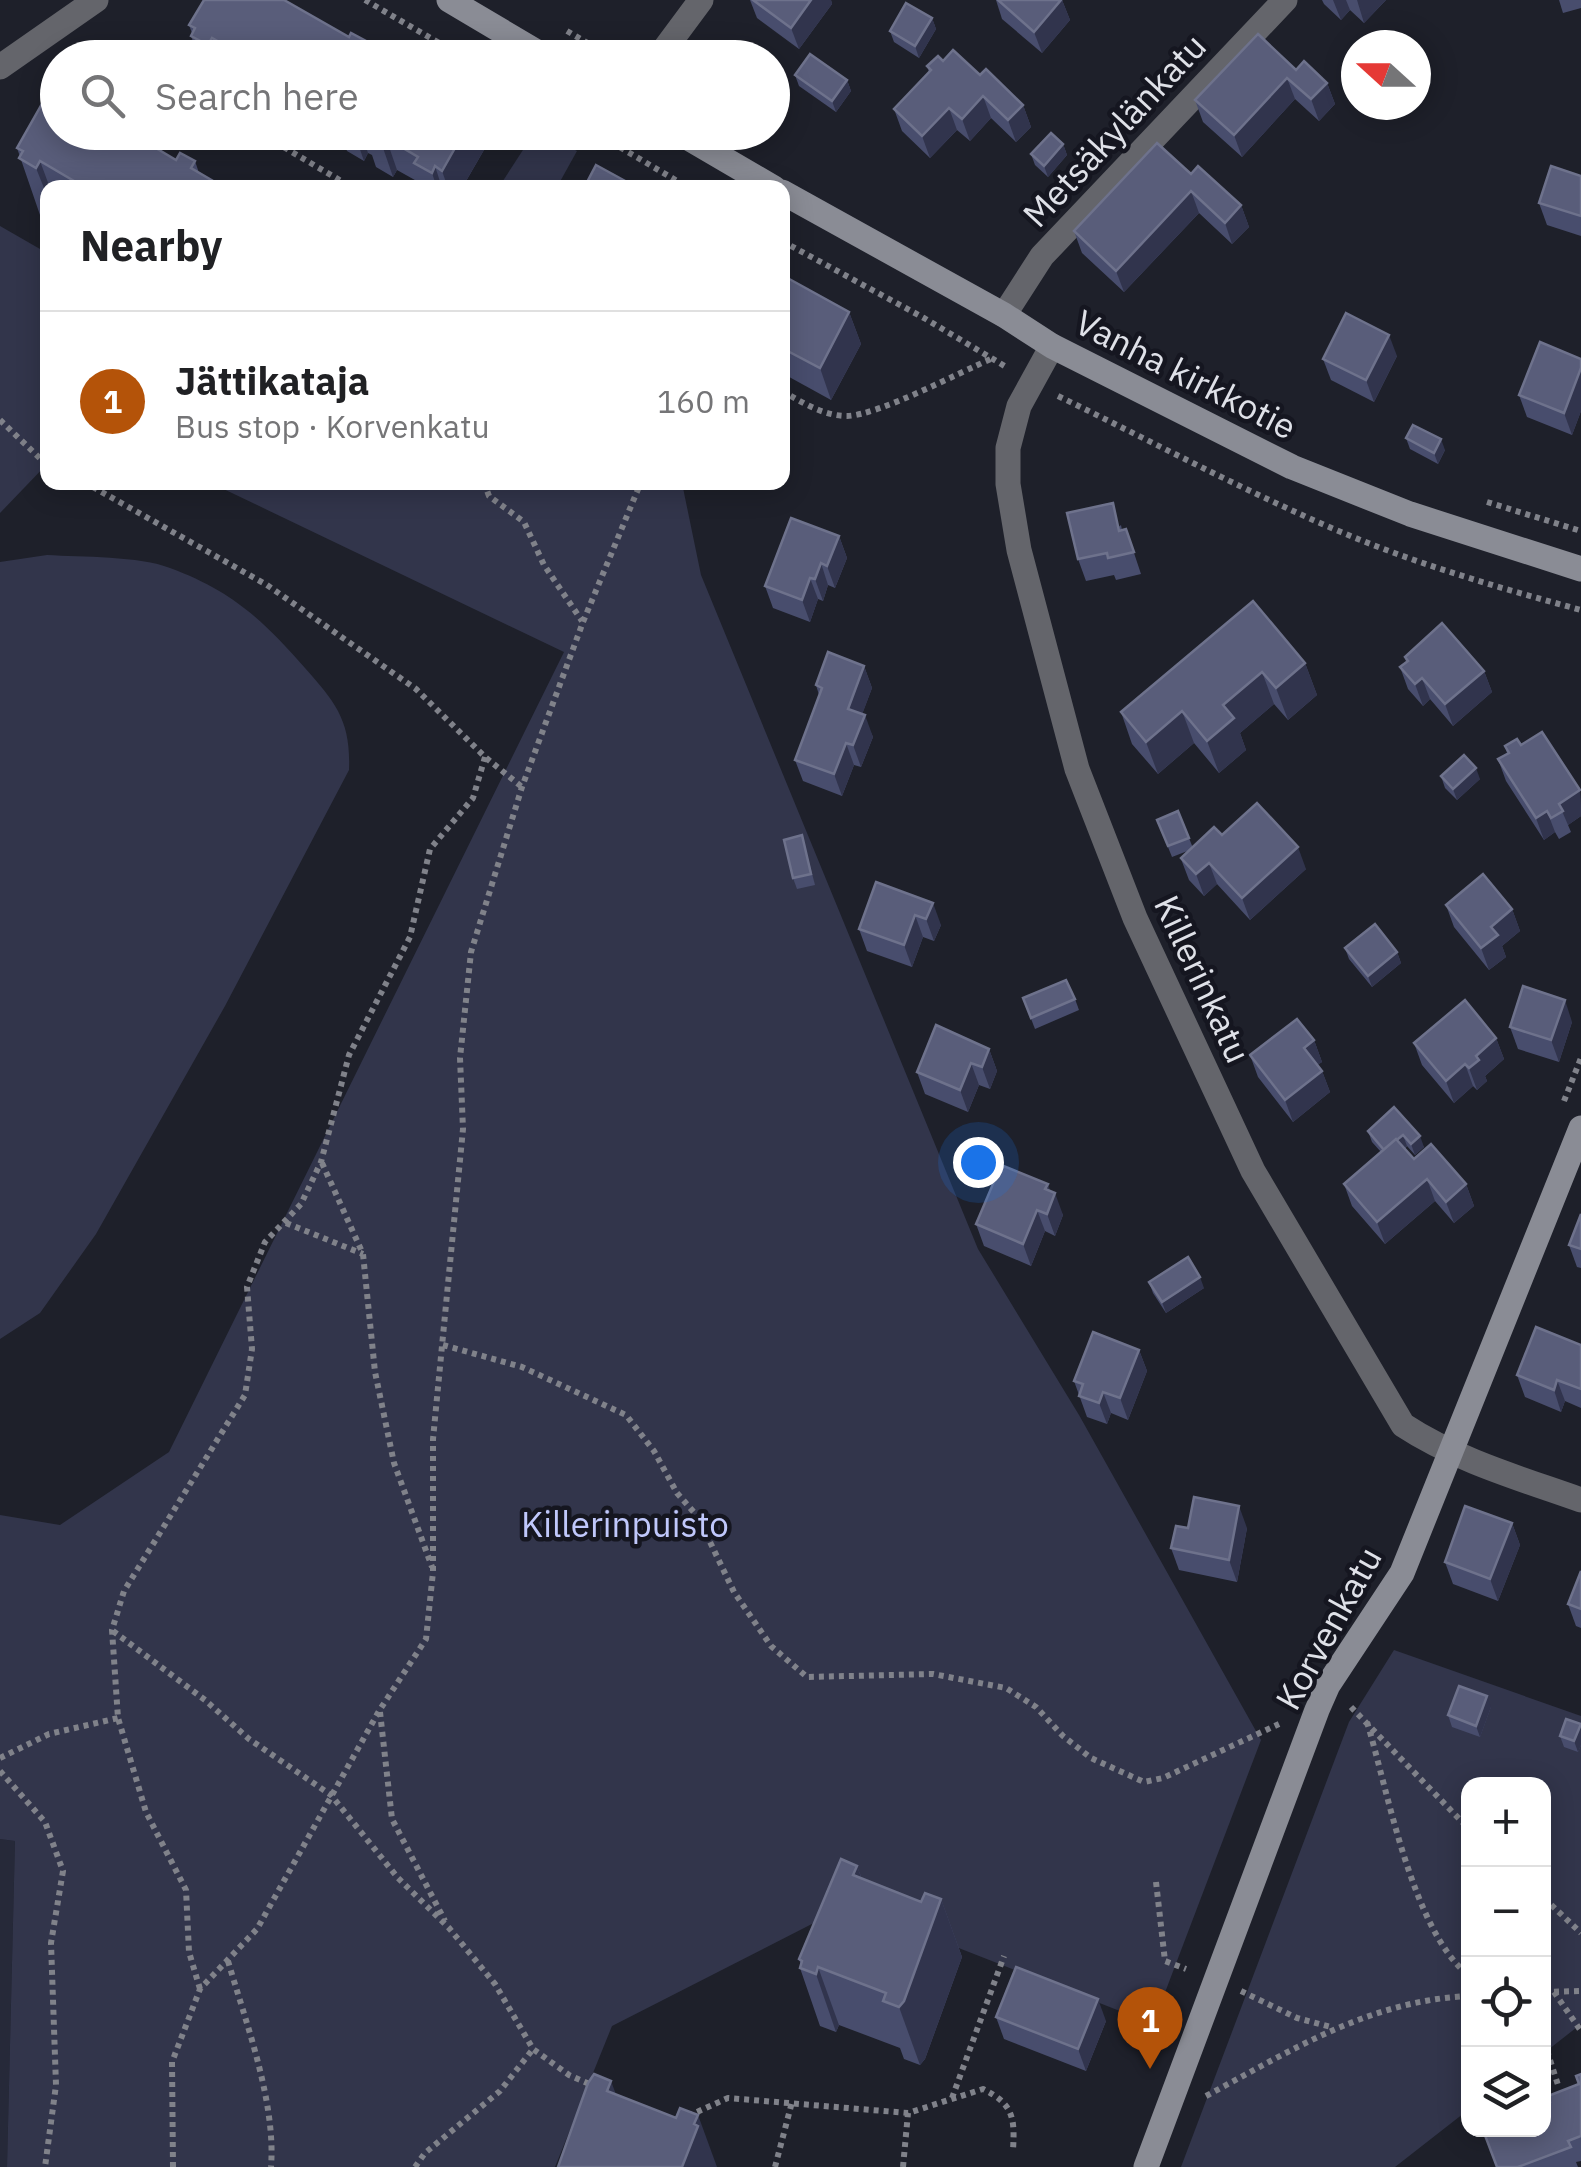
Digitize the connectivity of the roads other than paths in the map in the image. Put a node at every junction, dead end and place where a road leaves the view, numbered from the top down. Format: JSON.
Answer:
{"nodes":[{"id":1,"x":96,"y":0,"type":"edge"},
{"id":2,"x":449,"y":0,"type":"edge"},
{"id":3,"x":700,"y":0,"type":"edge"},
{"id":4,"x":1284,"y":0,"type":"edge"},
{"id":5,"x":517,"y":40,"type":"edge"},
{"id":6,"x":671,"y":40,"type":"edge"},
{"id":7,"x":0,"y":67,"type":"edge"},
{"id":8,"x":709,"y":150,"type":"edge"},
{"id":9,"x":760,"y":180,"type":"edge"},
{"id":10,"x":790,"y":196,"type":"edge"},
{"id":11,"x":1004,"y":316,"type":"junction"},
{"id":12,"x":1052,"y":346,"type":"junction"},
{"id":13,"x":1581,"y":569,"type":"edge"},
{"id":14,"x":1581,"y":1128,"type":"edge"},
{"id":15,"x":1452,"y":1452,"type":"junction"},
{"id":16,"x":1581,"y":1500,"type":"edge"},
{"id":17,"x":1146,"y":2167,"type":"edge"}],
"edges":[{"from":1,"to":7,"type":"street"},
{"from":2,"to":5,"type":"street"},
{"from":3,"to":6,"type":"street"},
{"from":4,"to":11,"type":"street","name":"Metsäkylänkatu"},
{"from":8,"to":9,"type":"street"},
{"from":10,"to":11,"type":"street","name":"Vanha kirkkotie"},
{"from":11,"to":12,"type":"street","name":"Vanha kirkkotie"},
{"from":12,"to":13,"type":"street","name":"Vanha kirkkotie"},
{"from":12,"to":15,"type":"street","name":"Killerinkatu"},
{"from":14,"to":15,"type":"street","name":"Korvenkatu"},
{"from":15,"to":16,"type":"street","name":"Killerinkatu"},
{"from":15,"to":17,"type":"street","name":"Korvenkatu"}]}
